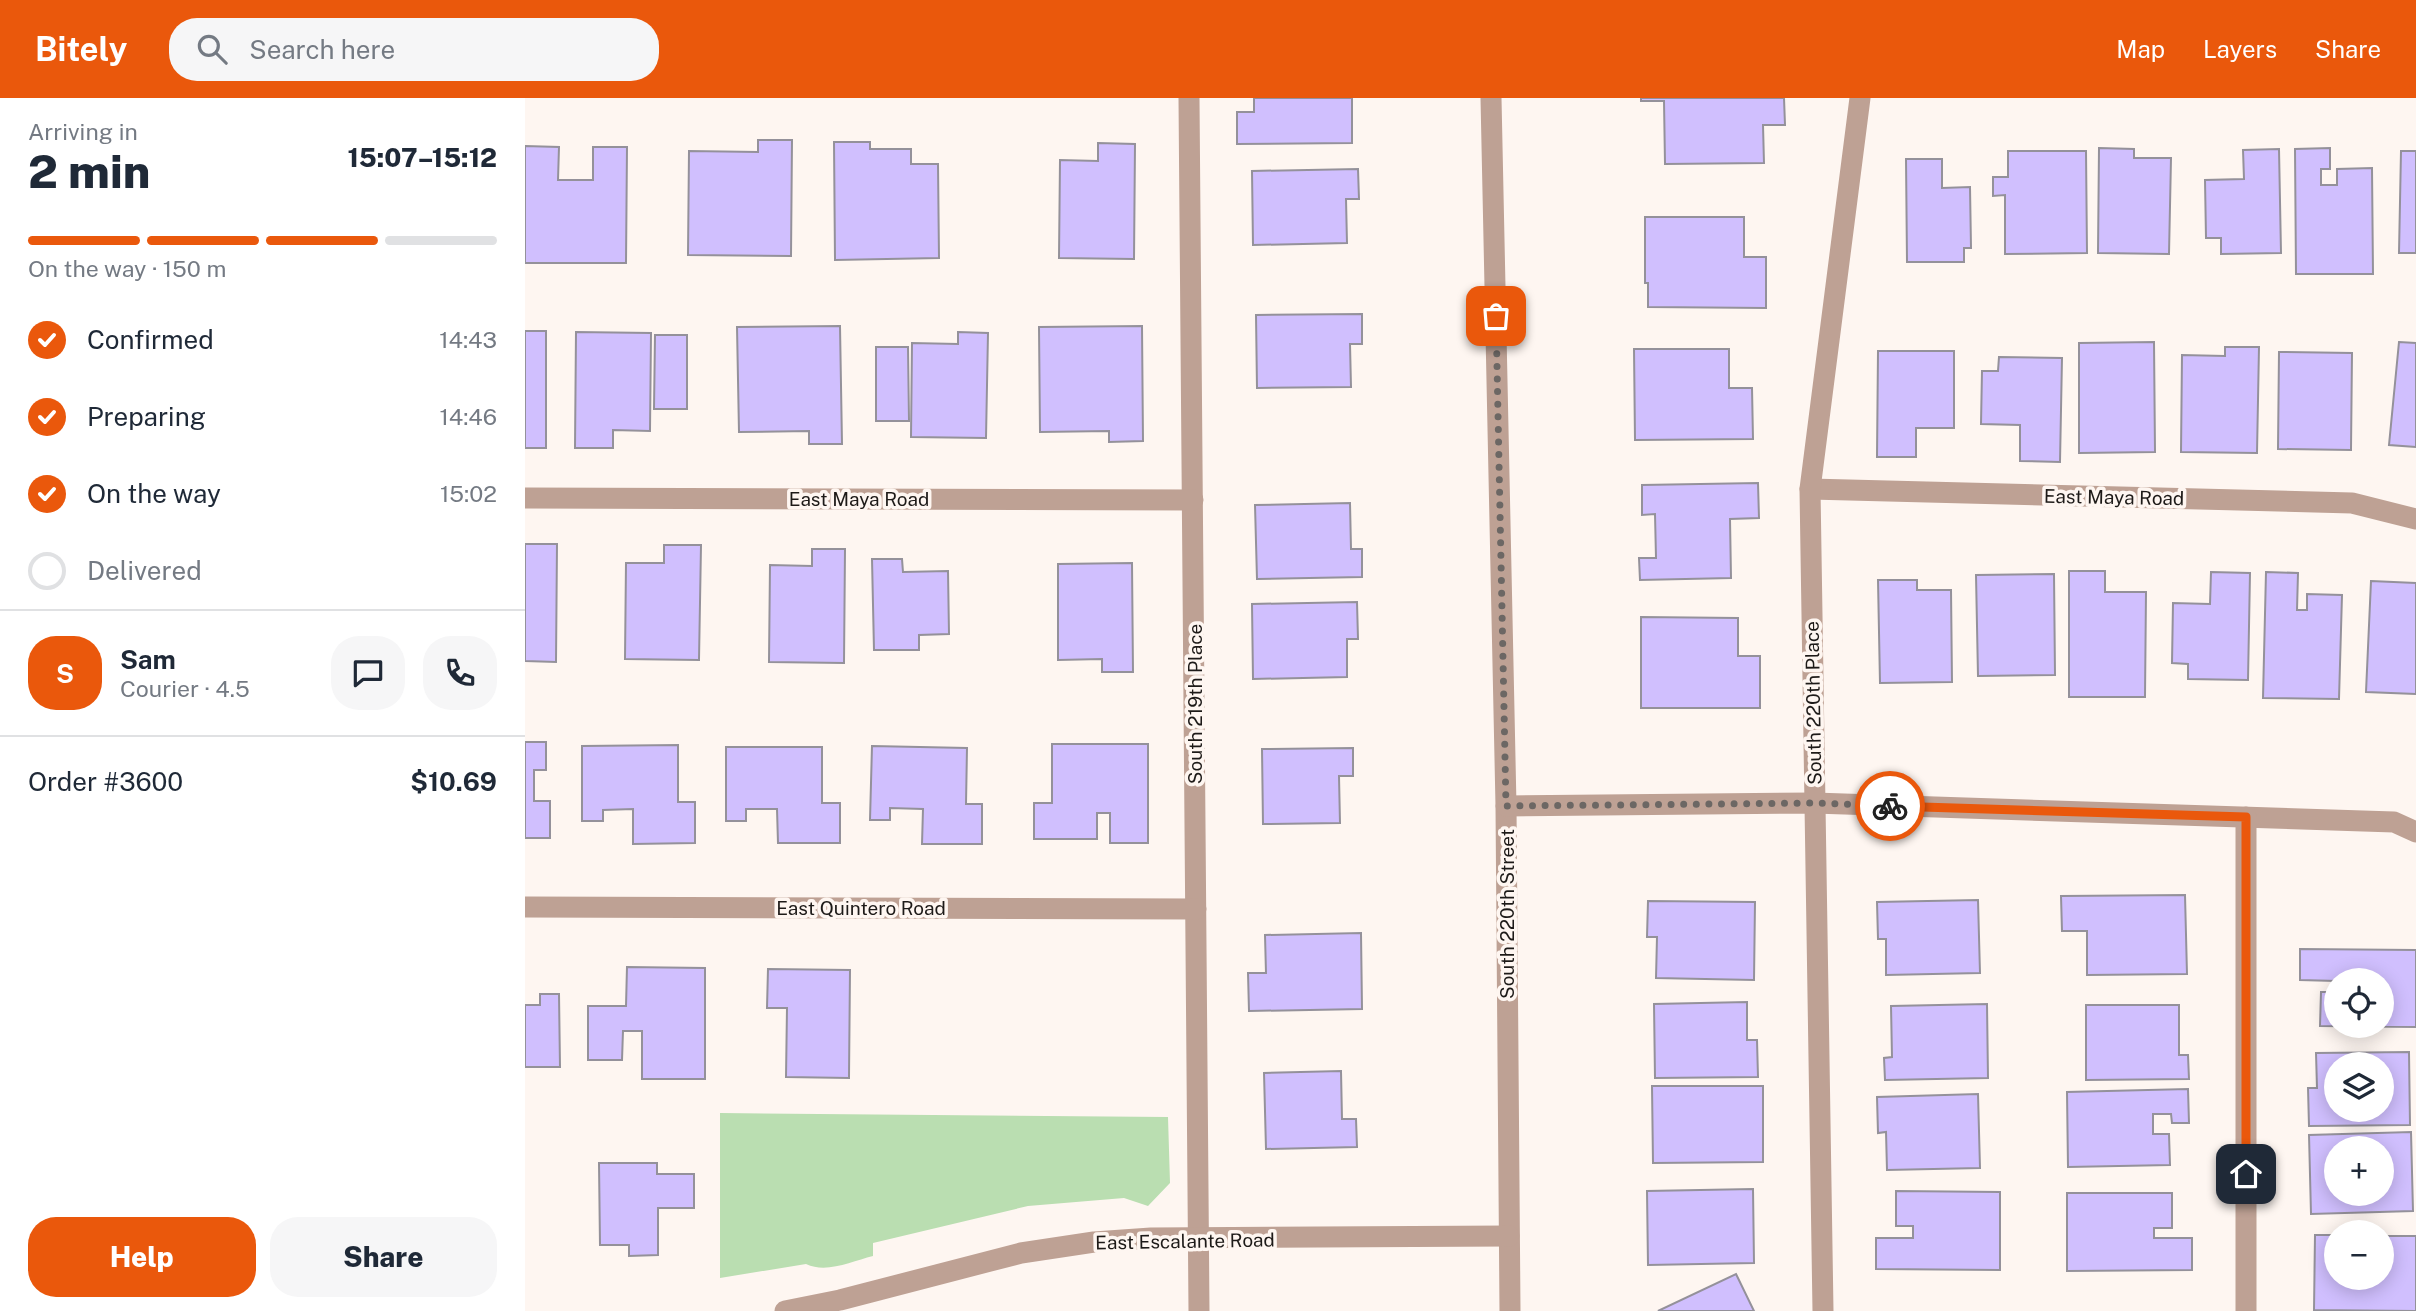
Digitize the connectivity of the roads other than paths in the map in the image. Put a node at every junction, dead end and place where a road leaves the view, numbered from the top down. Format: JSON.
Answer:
{"nodes":[{"id":1,"x":1189,"y":98,"type":"edge"},
{"id":2,"x":1491,"y":98,"type":"edge"},
{"id":3,"x":1860,"y":98,"type":"edge"},
{"id":4,"x":1810,"y":489,"type":"junction"},
{"id":5,"x":525,"y":498,"type":"edge"},
{"id":6,"x":1193,"y":500,"type":"junction"},
{"id":7,"x":2416,"y":519,"type":"edge"},
{"id":8,"x":1814,"y":803,"type":"junction"},
{"id":9,"x":1506,"y":806,"type":"junction"},
{"id":10,"x":2246,"y":817,"type":"junction"},
{"id":11,"x":2416,"y":832,"type":"edge"},
{"id":12,"x":525,"y":908,"type":"edge"},
{"id":13,"x":1196,"y":909,"type":"junction"},
{"id":14,"x":1509,"y":1236,"type":"junction"},
{"id":15,"x":1199,"y":1239,"type":"junction"},
{"id":16,"x":785,"y":1311,"type":"edge"},
{"id":17,"x":1199,"y":1311,"type":"edge"},
{"id":18,"x":1510,"y":1311,"type":"edge"},
{"id":19,"x":1823,"y":1311,"type":"edge"},
{"id":20,"x":2246,"y":1311,"type":"edge"}],
"edges":[{"from":1,"to":6,"type":"street","name":"South 219th Place"},
{"from":2,"to":9,"type":"street","name":"South 220th Street"},
{"from":3,"to":4,"type":"street","name":"South 220th Place"},
{"from":4,"to":7,"type":"street","name":"East Maya Road"},
{"from":4,"to":8,"type":"street","name":"South 220th Place"},
{"from":5,"to":6,"type":"street","name":"East Maya Road"},
{"from":6,"to":13,"type":"street","name":"South 219th Place"},
{"from":8,"to":9,"type":"street"},
{"from":8,"to":10,"type":"street"},
{"from":8,"to":19,"type":"street","name":"South 220th Place"},
{"from":9,"to":14,"type":"street","name":"South 220th Street"},
{"from":10,"to":11,"type":"street"},
{"from":10,"to":20,"type":"street"},
{"from":12,"to":13,"type":"street","name":"East Quintero Road"},
{"from":13,"to":15,"type":"street","name":"South 219th Place"},
{"from":14,"to":15,"type":"street","name":"East Escalante Road"},
{"from":14,"to":18,"type":"street","name":"South 220th Street"},
{"from":15,"to":16,"type":"street","name":"East Escalante Road"},
{"from":15,"to":17,"type":"street","name":"South 219th Place"}]}
